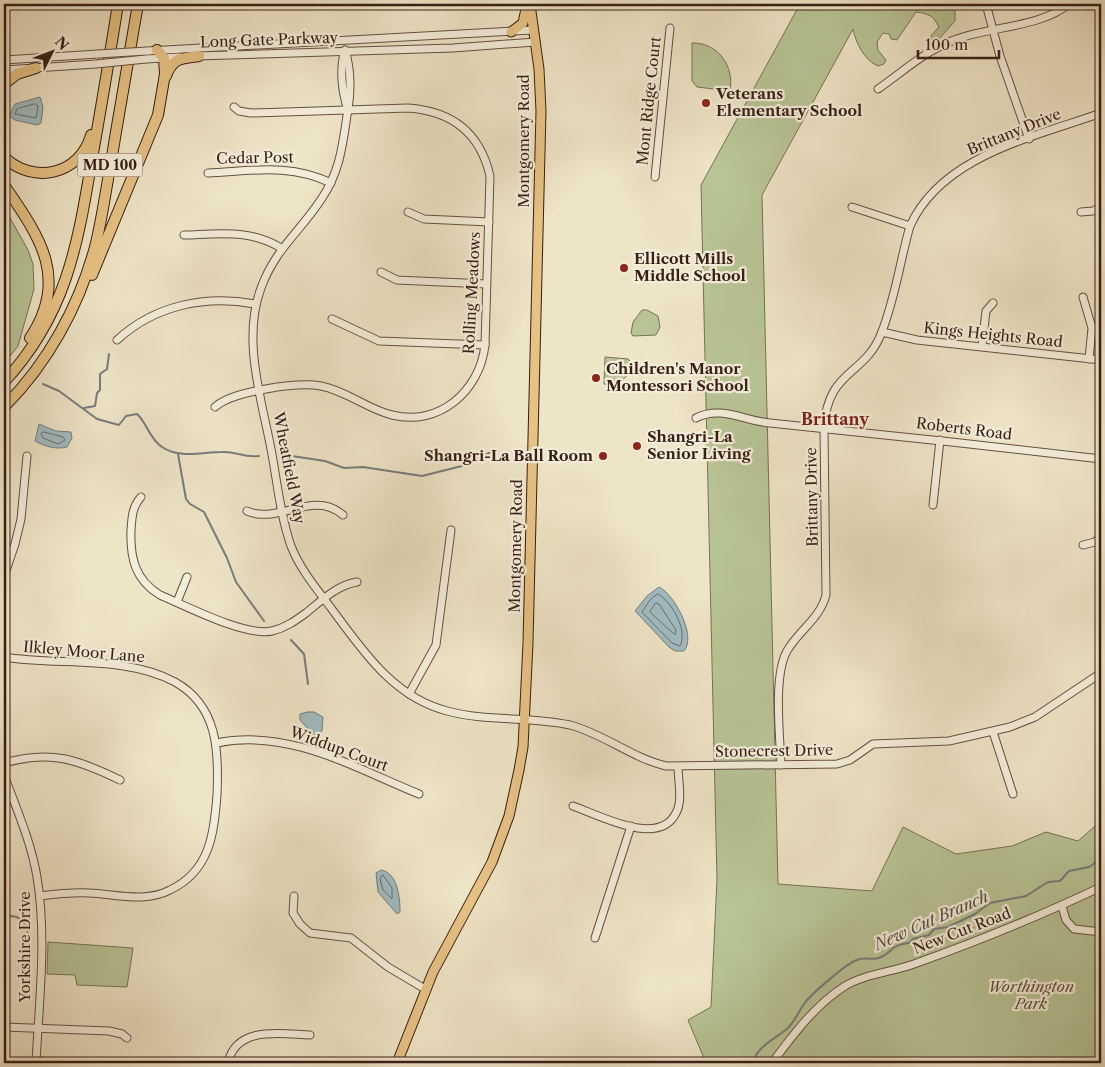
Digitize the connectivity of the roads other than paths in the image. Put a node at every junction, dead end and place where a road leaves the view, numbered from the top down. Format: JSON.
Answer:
{"nodes":[{"id":1,"x":118,"y":4,"type":"edge"},
{"id":2,"x":138,"y":4,"type":"edge"},
{"id":3,"x":525,"y":4,"type":"edge"},
{"id":4,"x":530,"y":4,"type":"edge"},
{"id":5,"x":986,"y":4,"type":"edge"},
{"id":6,"x":1069,"y":4,"type":"edge"},
{"id":7,"x":670,"y":28,"type":"dead end"},
{"id":8,"x":534,"y":30,"type":"junction"},
{"id":9,"x":992,"y":30,"type":"junction"},
{"id":10,"x":512,"y":32,"type":"junction"},
{"id":11,"x":360,"y":39,"type":"junction"},
{"id":12,"x":344,"y":40,"type":"junction"},
{"id":13,"x":325,"y":41,"type":"junction"},
{"id":14,"x":535,"y":42,"type":"junction"},
{"id":15,"x":338,"y":45,"type":"junction"},
{"id":16,"x":348,"y":48,"type":"junction"},
{"id":17,"x":326,"y":51,"type":"junction"},
{"id":18,"x":156,"y":53,"type":"junction"},
{"id":19,"x":199,"y":56,"type":"junction"},
{"id":20,"x":4,"y":60,"type":"edge"},
{"id":21,"x":36,"y":68,"type":"junction"},
{"id":22,"x":4,"y":70,"type":"edge"},
{"id":23,"x":164,"y":82,"type":"junction"},
{"id":24,"x":105,"y":83,"type":"junction"},
{"id":25,"x":4,"y":84,"type":"edge"},
{"id":26,"x":878,"y":89,"type":"dead end"},
{"id":27,"x":234,"y":107,"type":"dead end"},
{"id":28,"x":348,"y":110,"type":"junction"},
{"id":29,"x":1101,"y":113,"type":"edge"},
{"id":30,"x":1028,"y":139,"type":"junction"},
{"id":31,"x":4,"y":157,"type":"edge"},
{"id":32,"x":208,"y":173,"type":"dead end"},
{"id":33,"x":654,"y":178,"type":"dead end"},
{"id":34,"x":331,"y":183,"type":"junction"},
{"id":35,"x":4,"y":185,"type":"edge"},
{"id":36,"x":852,"y":207,"type":"dead end"},
{"id":37,"x":1101,"y":207,"type":"edge"},
{"id":38,"x":408,"y":212,"type":"dead end"},
{"id":39,"x":1081,"y":212,"type":"dead end"},
{"id":40,"x":489,"y":222,"type":"junction"},
{"id":41,"x":910,"y":226,"type":"junction"},
{"id":42,"x":184,"y":235,"type":"dead end"},
{"id":43,"x":281,"y":248,"type":"junction"},
{"id":44,"x":381,"y":272,"type":"dead end"},
{"id":45,"x":486,"y":284,"type":"junction"},
{"id":46,"x":1083,"y":297,"type":"dead end"},
{"id":47,"x":993,"y":303,"type":"dead end"},
{"id":48,"x":255,"y":304,"type":"junction"},
{"id":49,"x":332,"y":319,"type":"dead end"},
{"id":50,"x":66,"y":321,"type":"junction"},
{"id":51,"x":882,"y":332,"type":"junction"},
{"id":52,"x":117,"y":340,"type":"dead end"},
{"id":53,"x":485,"y":345,"type":"junction"},
{"id":54,"x":982,"y":346,"type":"junction"},
{"id":55,"x":1089,"y":360,"type":"junction"},
{"id":56,"x":1101,"y":360,"type":"edge"},
{"id":57,"x":4,"y":373,"type":"edge"},
{"id":58,"x":4,"y":382,"type":"edge"},
{"id":59,"x":260,"y":392,"type":"junction"},
{"id":60,"x":4,"y":407,"type":"edge"},
{"id":61,"x":215,"y":407,"type":"dead end"},
{"id":62,"x":696,"y":418,"type":"dead end"},
{"id":63,"x":824,"y":428,"type":"junction"},
{"id":64,"x":940,"y":440,"type":"junction"},
{"id":65,"x":26,"y":456,"type":"dead end"},
{"id":66,"x":1101,"y":459,"type":"edge"},
{"id":67,"x":141,"y":497,"type":"dead end"},
{"id":68,"x":933,"y":505,"type":"dead end"},
{"id":69,"x":247,"y":510,"type":"dead end"},
{"id":70,"x":283,"y":510,"type":"junction"},
{"id":71,"x":343,"y":515,"type":"dead end"},
{"id":72,"x":451,"y":530,"type":"dead end"},
{"id":73,"x":1101,"y":536,"type":"edge"},
{"id":74,"x":1083,"y":545,"type":"dead end"},
{"id":75,"x":4,"y":576,"type":"edge"},
{"id":76,"x":188,"y":577,"type":"dead end"},
{"id":77,"x":357,"y":582,"type":"dead end"},
{"id":78,"x":324,"y":599,"type":"junction"},
{"id":79,"x":177,"y":602,"type":"junction"},
{"id":80,"x":4,"y":657,"type":"edge"},
{"id":81,"x":1101,"y":673,"type":"edge"},
{"id":82,"x":409,"y":694,"type":"junction"},
{"id":83,"x":524,"y":720,"type":"junction"},
{"id":84,"x":993,"y":732,"type":"junction"},
{"id":85,"x":217,"y":743,"type":"junction"},
{"id":86,"x":4,"y":763,"type":"edge"},
{"id":87,"x":781,"y":765,"type":"junction"},
{"id":88,"x":678,"y":766,"type":"junction"},
{"id":89,"x":4,"y":775,"type":"edge"},
{"id":90,"x":120,"y":780,"type":"dead end"},
{"id":91,"x":419,"y":794,"type":"dead end"},
{"id":92,"x":1014,"y":794,"type":"dead end"},
{"id":93,"x":573,"y":806,"type":"dead end"},
{"id":94,"x":631,"y":826,"type":"junction"},
{"id":95,"x":1101,"y":887,"type":"edge"},
{"id":96,"x":40,"y":896,"type":"junction"},
{"id":97,"x":294,"y":896,"type":"dead end"},
{"id":98,"x":1062,"y":906,"type":"junction"},
{"id":99,"x":1101,"y":928,"type":"edge"},
{"id":100,"x":1082,"y":931,"type":"junction"},
{"id":101,"x":1101,"y":932,"type":"edge"},
{"id":102,"x":595,"y":938,"type":"dead end"},
{"id":103,"x":425,"y":989,"type":"junction"},
{"id":104,"x":4,"y":1027,"type":"edge"},
{"id":105,"x":38,"y":1028,"type":"junction"},
{"id":106,"x":310,"y":1035,"type":"dead end"},
{"id":107,"x":127,"y":1038,"type":"dead end"},
{"id":108,"x":36,"y":1063,"type":"edge"},
{"id":109,"x":228,"y":1063,"type":"edge"},
{"id":110,"x":397,"y":1063,"type":"edge"},
{"id":111,"x":772,"y":1063,"type":"edge"}],
"edges":[{"from":1,"to":24,"type":"highway","number":"MD 100"},
{"from":2,"to":50,"type":"highway","number":"MD 100"},
{"from":3,"to":10,"type":"main road"},
{"from":4,"to":8,"type":"main road","name":"Montgomery Road"},
{"from":5,"to":9,"type":"street"},
{"from":6,"to":9,"type":"street"},
{"from":7,"to":33,"type":"street","name":"Mont Ridge Court"},
{"from":8,"to":10,"type":"street","name":"Long Gate Parkway"},
{"from":8,"to":14,"type":"main road","name":"Montgomery Road"},
{"from":9,"to":26,"type":"street"},
{"from":9,"to":30,"type":"street"},
{"from":10,"to":11,"type":"street","name":"Long Gate Parkway"},
{"from":11,"to":12,"type":"street","name":"Long Gate Parkway"},
{"from":11,"to":16,"type":"street"},
{"from":12,"to":13,"type":"street","name":"Long Gate Parkway"},
{"from":12,"to":15,"type":"street"},
{"from":12,"to":16,"type":"street"},
{"from":13,"to":15,"type":"street"},
{"from":13,"to":18,"type":"street","name":"Long Gate Parkway"},
{"from":14,"to":16,"type":"street","name":"Long Gate Parkway"},
{"from":14,"to":83,"type":"main road","name":"Montgomery Road"},
{"from":15,"to":16,"type":"street"},
{"from":15,"to":17,"type":"street"},
{"from":16,"to":17,"type":"street","name":"Long Gate Parkway"},
{"from":16,"to":28,"type":"street","name":"Wheatfield Way"},
{"from":17,"to":19,"type":"street","name":"Long Gate Parkway"},
{"from":18,"to":19,"type":"street","name":"Long Gate Parkway"},
{"from":18,"to":20,"type":"street","name":"Long Gate Parkway","bridge":true},
{"from":18,"to":21,"type":"street","name":"Long Gate Parkway","bridge":true},
{"from":18,"to":23,"type":"highway"},
{"from":19,"to":23,"type":"highway"},
{"from":21,"to":22,"type":"street","name":"Long Gate Parkway"},
{"from":21,"to":25,"type":"highway"},
{"from":23,"to":50,"type":"highway"},
{"from":24,"to":31,"type":"highway"},
{"from":24,"to":58,"type":"highway","number":"MD 100"},
{"from":27,"to":28,"type":"street","name":"Rolling Meadows"},
{"from":28,"to":34,"type":"street","name":"Wheatfield Way"},
{"from":28,"to":40,"type":"street","name":"Rolling Meadows"},
{"from":29,"to":30,"type":"street","name":"Brittany Drive"},
{"from":30,"to":41,"type":"street","name":"Brittany Drive"},
{"from":32,"to":34,"type":"street","name":"Cedar Post"},
{"from":34,"to":43,"type":"street","name":"Wheatfield Way"},
{"from":35,"to":57,"type":"highway"},
{"from":36,"to":41,"type":"street"},
{"from":37,"to":39,"type":"street"},
{"from":38,"to":40,"type":"street"},
{"from":40,"to":45,"type":"street","name":"Rolling Meadows"},
{"from":41,"to":51,"type":"street","name":"Brittany Drive"},
{"from":42,"to":43,"type":"street"},
{"from":43,"to":48,"type":"street","name":"Wheatfield Way"},
{"from":44,"to":45,"type":"street"},
{"from":45,"to":53,"type":"street","name":"Rolling Meadows"},
{"from":46,"to":55,"type":"street"},
{"from":47,"to":54,"type":"street"},
{"from":48,"to":52,"type":"street"},
{"from":48,"to":59,"type":"street","name":"Wheatfield Way"},
{"from":49,"to":53,"type":"street"},
{"from":50,"to":60,"type":"highway","number":"MD 100"},
{"from":51,"to":54,"type":"street","name":"Kings Heights Road"},
{"from":51,"to":63,"type":"street","name":"Brittany Drive"},
{"from":53,"to":59,"type":"street","name":"Rolling Meadows"},
{"from":54,"to":55,"type":"street","name":"Kings Heights Road"},
{"from":55,"to":56,"type":"street","name":"Kings Heights Road"},
{"from":59,"to":61,"type":"street","name":"Rolling Meadows"},
{"from":59,"to":70,"type":"street","name":"Wheatfield Way"},
{"from":62,"to":63,"type":"street","name":"Roberts Road"},
{"from":63,"to":64,"type":"street","name":"Roberts Road"},
{"from":63,"to":87,"type":"street","name":"Brittany Drive"},
{"from":64,"to":66,"type":"street","name":"Roberts Road"},
{"from":64,"to":68,"type":"street"},
{"from":65,"to":75,"type":"street"},
{"from":67,"to":79,"type":"street"},
{"from":69,"to":70,"type":"street"},
{"from":70,"to":71,"type":"street"},
{"from":70,"to":78,"type":"street","name":"Wheatfield Way"},
{"from":72,"to":82,"type":"street"},
{"from":73,"to":74,"type":"street"},
{"from":76,"to":79,"type":"street"},
{"from":77,"to":78,"type":"street"},
{"from":78,"to":79,"type":"street"},
{"from":78,"to":82,"type":"street","name":"Wheatfield Way"},
{"from":80,"to":85,"type":"street","name":"Ilkley Moor Lane"},
{"from":81,"to":84,"type":"street","name":"Stonecrest Drive"},
{"from":82,"to":83,"type":"street","name":"Wheatfield Way"},
{"from":83,"to":88,"type":"street","name":"Stonecrest Drive"},
{"from":83,"to":103,"type":"main road","name":"Montgomery Road"},
{"from":84,"to":87,"type":"street","name":"Stonecrest Drive"},
{"from":84,"to":92,"type":"street"},
{"from":85,"to":91,"type":"street","name":"Widdup Court"},
{"from":85,"to":96,"type":"street","name":"Ilkley Moor Lane"},
{"from":86,"to":90,"type":"street"},
{"from":87,"to":88,"type":"street","name":"Stonecrest Drive"},
{"from":88,"to":94,"type":"street"},
{"from":89,"to":96,"type":"street","name":"Yorkshire Drive"},
{"from":93,"to":94,"type":"street"},
{"from":94,"to":102,"type":"street"},
{"from":95,"to":98,"type":"street","name":"New Cut Road"},
{"from":96,"to":105,"type":"street","name":"Yorkshire Drive"},
{"from":97,"to":103,"type":"street"},
{"from":98,"to":100,"type":"street"},
{"from":98,"to":111,"type":"street","name":"New Cut Road"},
{"from":99,"to":100,"type":"street"},
{"from":100,"to":101,"type":"street"},
{"from":103,"to":110,"type":"main road","name":"Montgomery Road"},
{"from":104,"to":105,"type":"street"},
{"from":105,"to":107,"type":"street"},
{"from":105,"to":108,"type":"street","name":"Yorkshire Drive"},
{"from":106,"to":109,"type":"street"}]}
